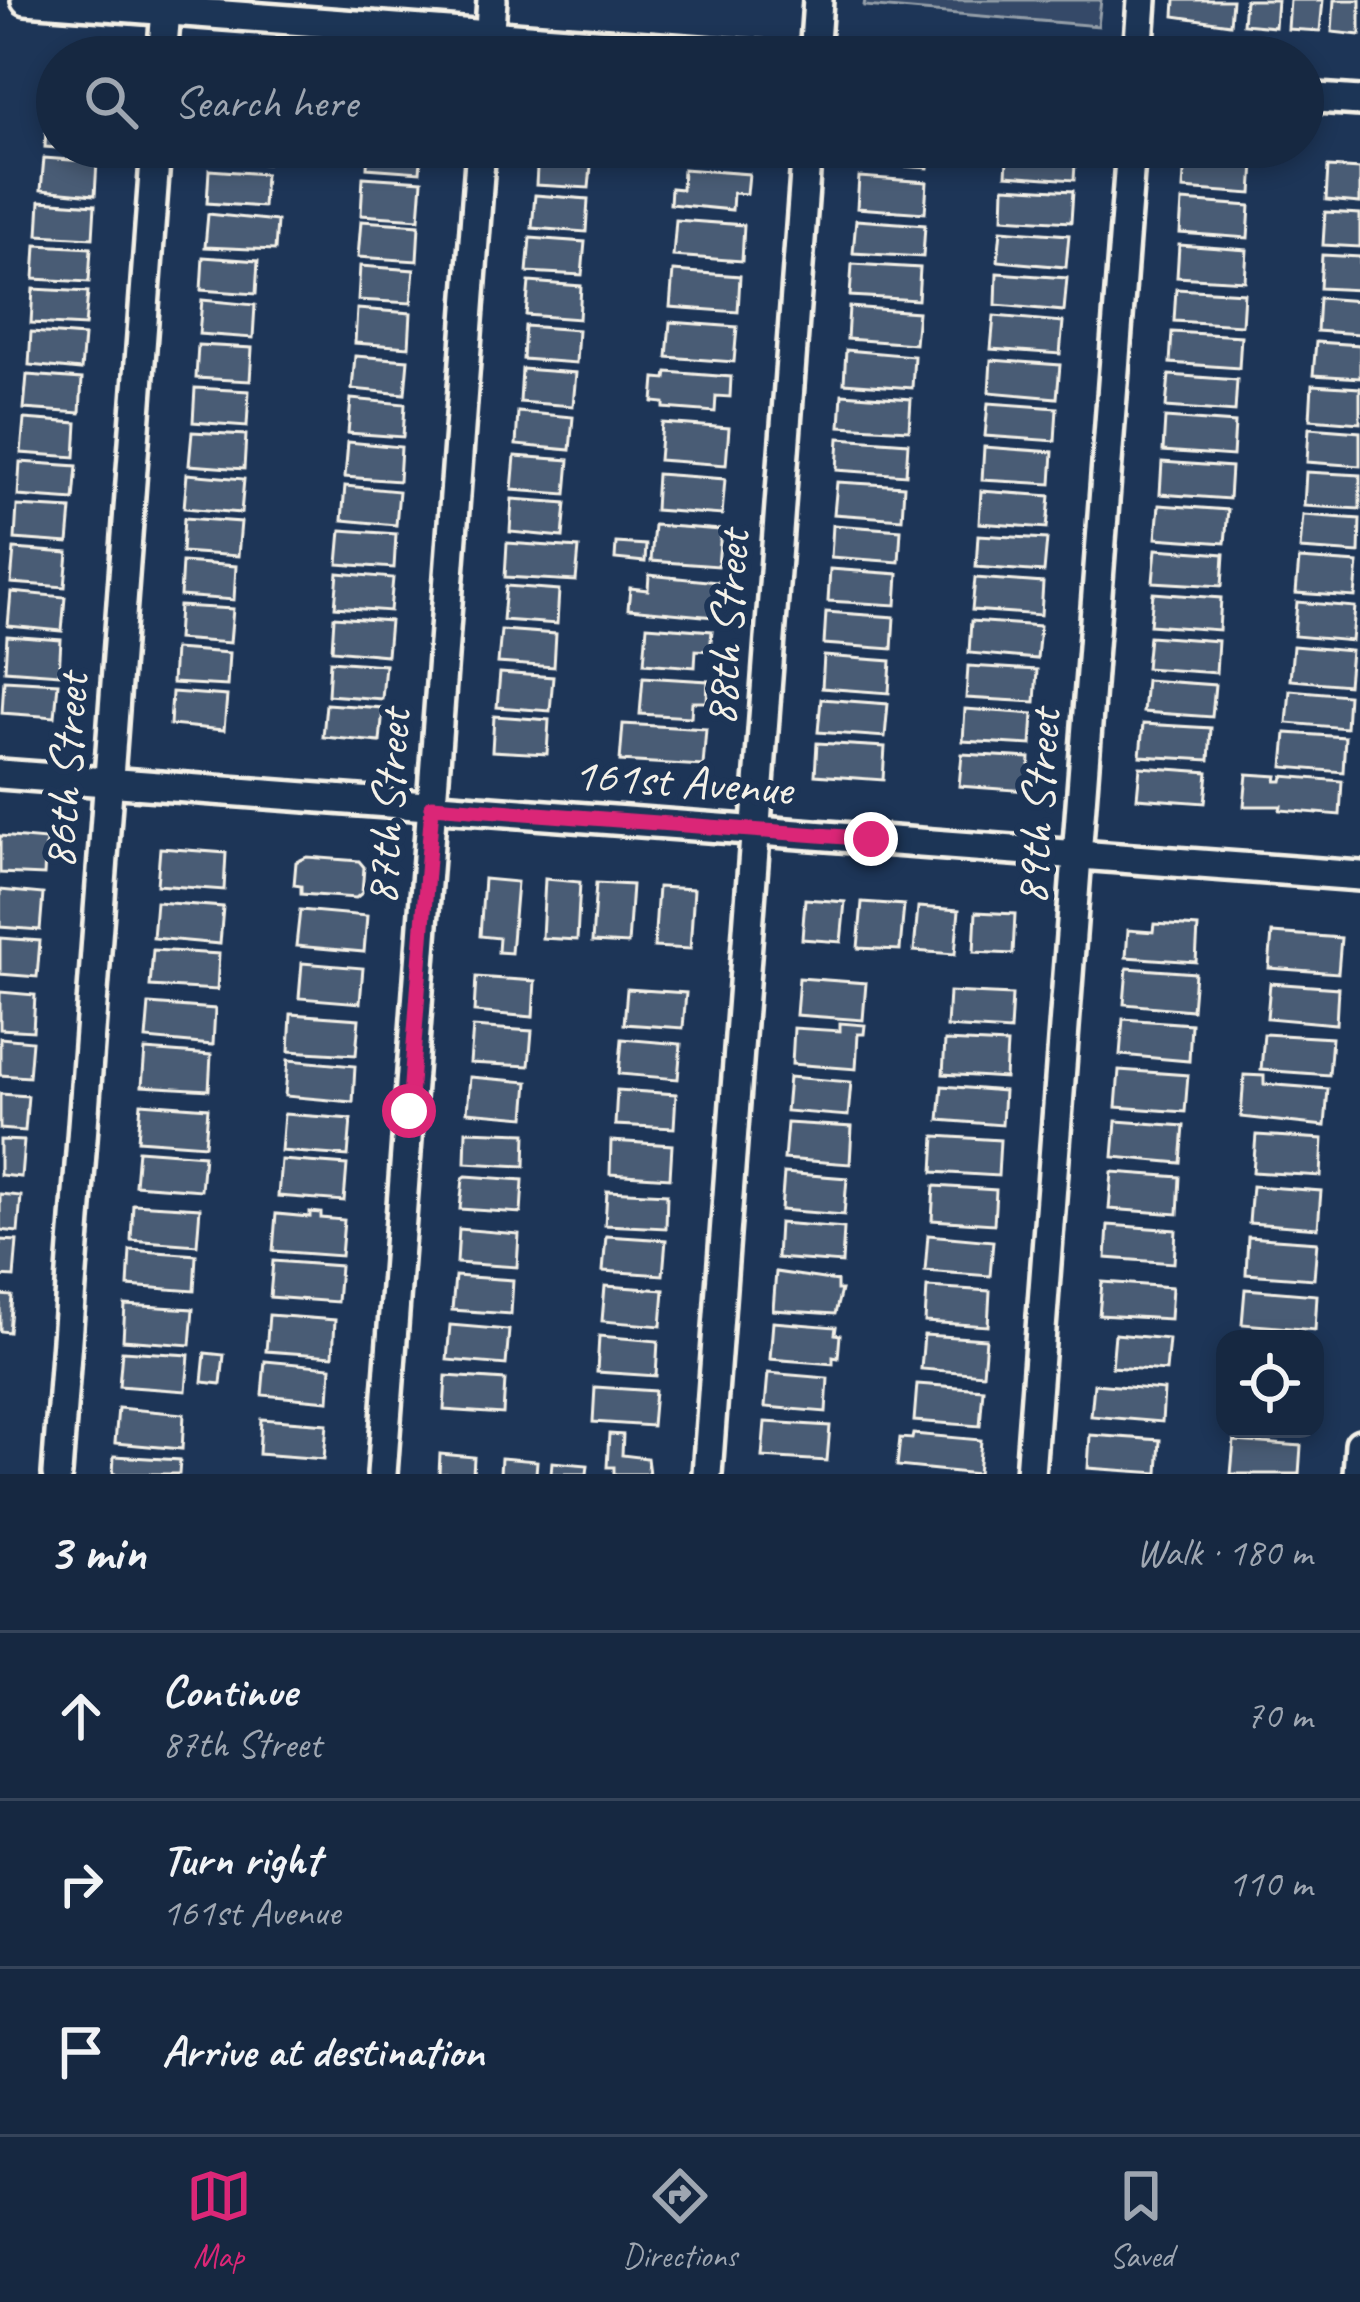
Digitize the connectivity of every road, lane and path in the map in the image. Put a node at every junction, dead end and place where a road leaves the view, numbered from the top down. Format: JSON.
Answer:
{"nodes":[{"id":1,"x":26,"y":0,"type":"edge"},
{"id":2,"x":492,"y":0,"type":"edge"},
{"id":3,"x":818,"y":0,"type":"edge"},
{"id":4,"x":1142,"y":0,"type":"edge"},
{"id":5,"x":166,"y":5,"type":"edge"},
{"id":6,"x":164,"y":36,"type":"edge"},
{"id":7,"x":410,"y":36,"type":"edge"},
{"id":8,"x":490,"y":36,"type":"edge"},
{"id":9,"x":815,"y":36,"type":"edge"},
{"id":10,"x":1139,"y":36,"type":"edge"},
{"id":11,"x":1324,"y":98,"type":"edge"},
{"id":12,"x":1360,"y":101,"type":"edge"},
{"id":13,"x":154,"y":168,"type":"edge"},
{"id":14,"x":479,"y":168,"type":"edge"},
{"id":15,"x":805,"y":168,"type":"edge"},
{"id":16,"x":1129,"y":168,"type":"edge"},
{"id":17,"x":0,"y":774,"type":"edge"},
{"id":18,"x":108,"y":782,"type":"junction"},
{"id":19,"x":432,"y":806,"type":"junction"},
{"id":20,"x":755,"y":831,"type":"junction"},
{"id":21,"x":1078,"y":855,"type":"junction"},
{"id":22,"x":1360,"y":876,"type":"edge"},
{"id":23,"x":1360,"y":1444,"type":"edge"},
{"id":24,"x":57,"y":1474,"type":"edge"},
{"id":25,"x":382,"y":1474,"type":"edge"},
{"id":26,"x":707,"y":1474,"type":"edge"},
{"id":27,"x":1030,"y":1474,"type":"edge"},
{"id":28,"x":1358,"y":1474,"type":"edge"}],
"edges":[{"from":1,"to":5,"type":"street"},
{"from":2,"to":8,"type":"street"},
{"from":3,"to":9,"type":"street"},
{"from":4,"to":10,"type":"street"},
{"from":5,"to":6,"type":"street"},
{"from":5,"to":7,"type":"street"},
{"from":11,"to":12,"type":"street"},
{"from":13,"to":18,"type":"street","name":"86th Street"},
{"from":14,"to":19,"type":"street","name":"87th Street"},
{"from":15,"to":20,"type":"street","name":"88th Street"},
{"from":16,"to":21,"type":"street","name":"89th Street"},
{"from":17,"to":18,"type":"street","name":"161st Avenue"},
{"from":18,"to":19,"type":"street","name":"161st Avenue"},
{"from":18,"to":24,"type":"street","name":"86th Street"},
{"from":19,"to":20,"type":"street","name":"161st Avenue"},
{"from":19,"to":25,"type":"street","name":"87th Street"},
{"from":20,"to":21,"type":"street","name":"161st Avenue"},
{"from":20,"to":26,"type":"street","name":"88th Street"},
{"from":21,"to":22,"type":"street","name":"161st Avenue"},
{"from":21,"to":27,"type":"street","name":"89th Street"},
{"from":23,"to":28,"type":"street"}]}
